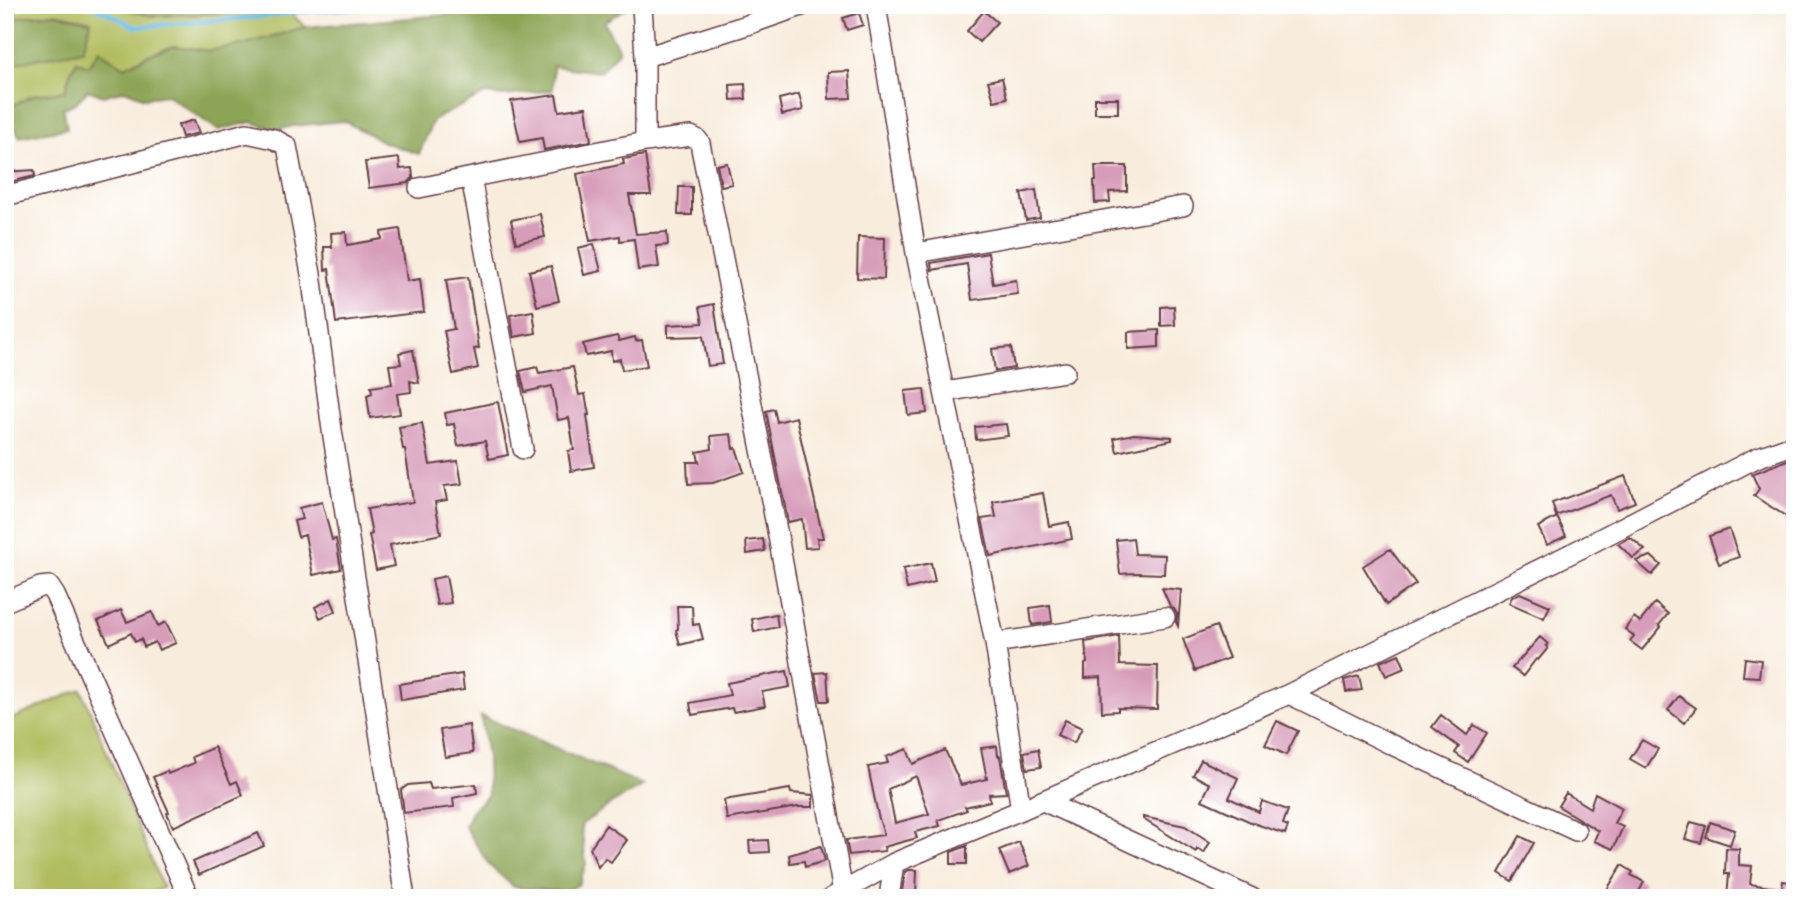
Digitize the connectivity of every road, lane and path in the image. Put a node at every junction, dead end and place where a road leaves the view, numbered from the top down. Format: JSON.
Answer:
{"nodes":[{"id":1,"x":642,"y":5,"type":"edge"},
{"id":2,"x":804,"y":5,"type":"edge"},
{"id":3,"x":876,"y":5,"type":"edge"},
{"id":4,"x":645,"y":57,"type":"junction"},
{"id":5,"x":645,"y":142,"type":"junction"},
{"id":6,"x":471,"y":178,"type":"junction"},
{"id":7,"x":419,"y":188,"type":"dead end"},
{"id":8,"x":5,"y":196,"type":"edge"},
{"id":9,"x":1183,"y":206,"type":"dead end"},
{"id":10,"x":916,"y":253,"type":"junction"},
{"id":11,"x":1065,"y":372,"type":"dead end"},
{"id":12,"x":944,"y":392,"type":"junction"},
{"id":13,"x":1795,"y":444,"type":"edge"},
{"id":14,"x":523,"y":449,"type":"dead end"},
{"id":15,"x":5,"y":602,"type":"edge"},
{"id":16,"x":1165,"y":617,"type":"dead end"},
{"id":17,"x":995,"y":643,"type":"junction"},
{"id":18,"x":1289,"y":694,"type":"junction"},
{"id":19,"x":1042,"y":801,"type":"junction"},
{"id":20,"x":1021,"y":810,"type":"junction"},
{"id":21,"x":1576,"y":831,"type":"dead end"},
{"id":22,"x":894,"y":863,"type":"junction"},
{"id":23,"x":837,"y":895,"type":"edge"},
{"id":24,"x":189,"y":898,"type":"edge"},
{"id":25,"x":405,"y":898,"type":"edge"},
{"id":26,"x":889,"y":898,"type":"edge"},
{"id":27,"x":1252,"y":898,"type":"edge"}],
"edges":[{"from":1,"to":4,"type":"street"},
{"from":2,"to":4,"type":"street"},
{"from":3,"to":10,"type":"street"},
{"from":4,"to":5,"type":"street"},
{"from":5,"to":6,"type":"street"},
{"from":5,"to":23,"type":"street"},
{"from":6,"to":7,"type":"street"},
{"from":6,"to":14,"type":"street"},
{"from":8,"to":25,"type":"street"},
{"from":9,"to":10,"type":"street"},
{"from":10,"to":12,"type":"street"},
{"from":11,"to":12,"type":"street"},
{"from":12,"to":17,"type":"street"},
{"from":13,"to":18,"type":"street"},
{"from":15,"to":24,"type":"street"},
{"from":16,"to":17,"type":"street"},
{"from":17,"to":20,"type":"street"},
{"from":18,"to":19,"type":"street"},
{"from":18,"to":21,"type":"street"},
{"from":19,"to":20,"type":"street"},
{"from":19,"to":27,"type":"street"},
{"from":20,"to":22,"type":"street"},
{"from":22,"to":23,"type":"street"},
{"from":22,"to":26,"type":"street"}]}
